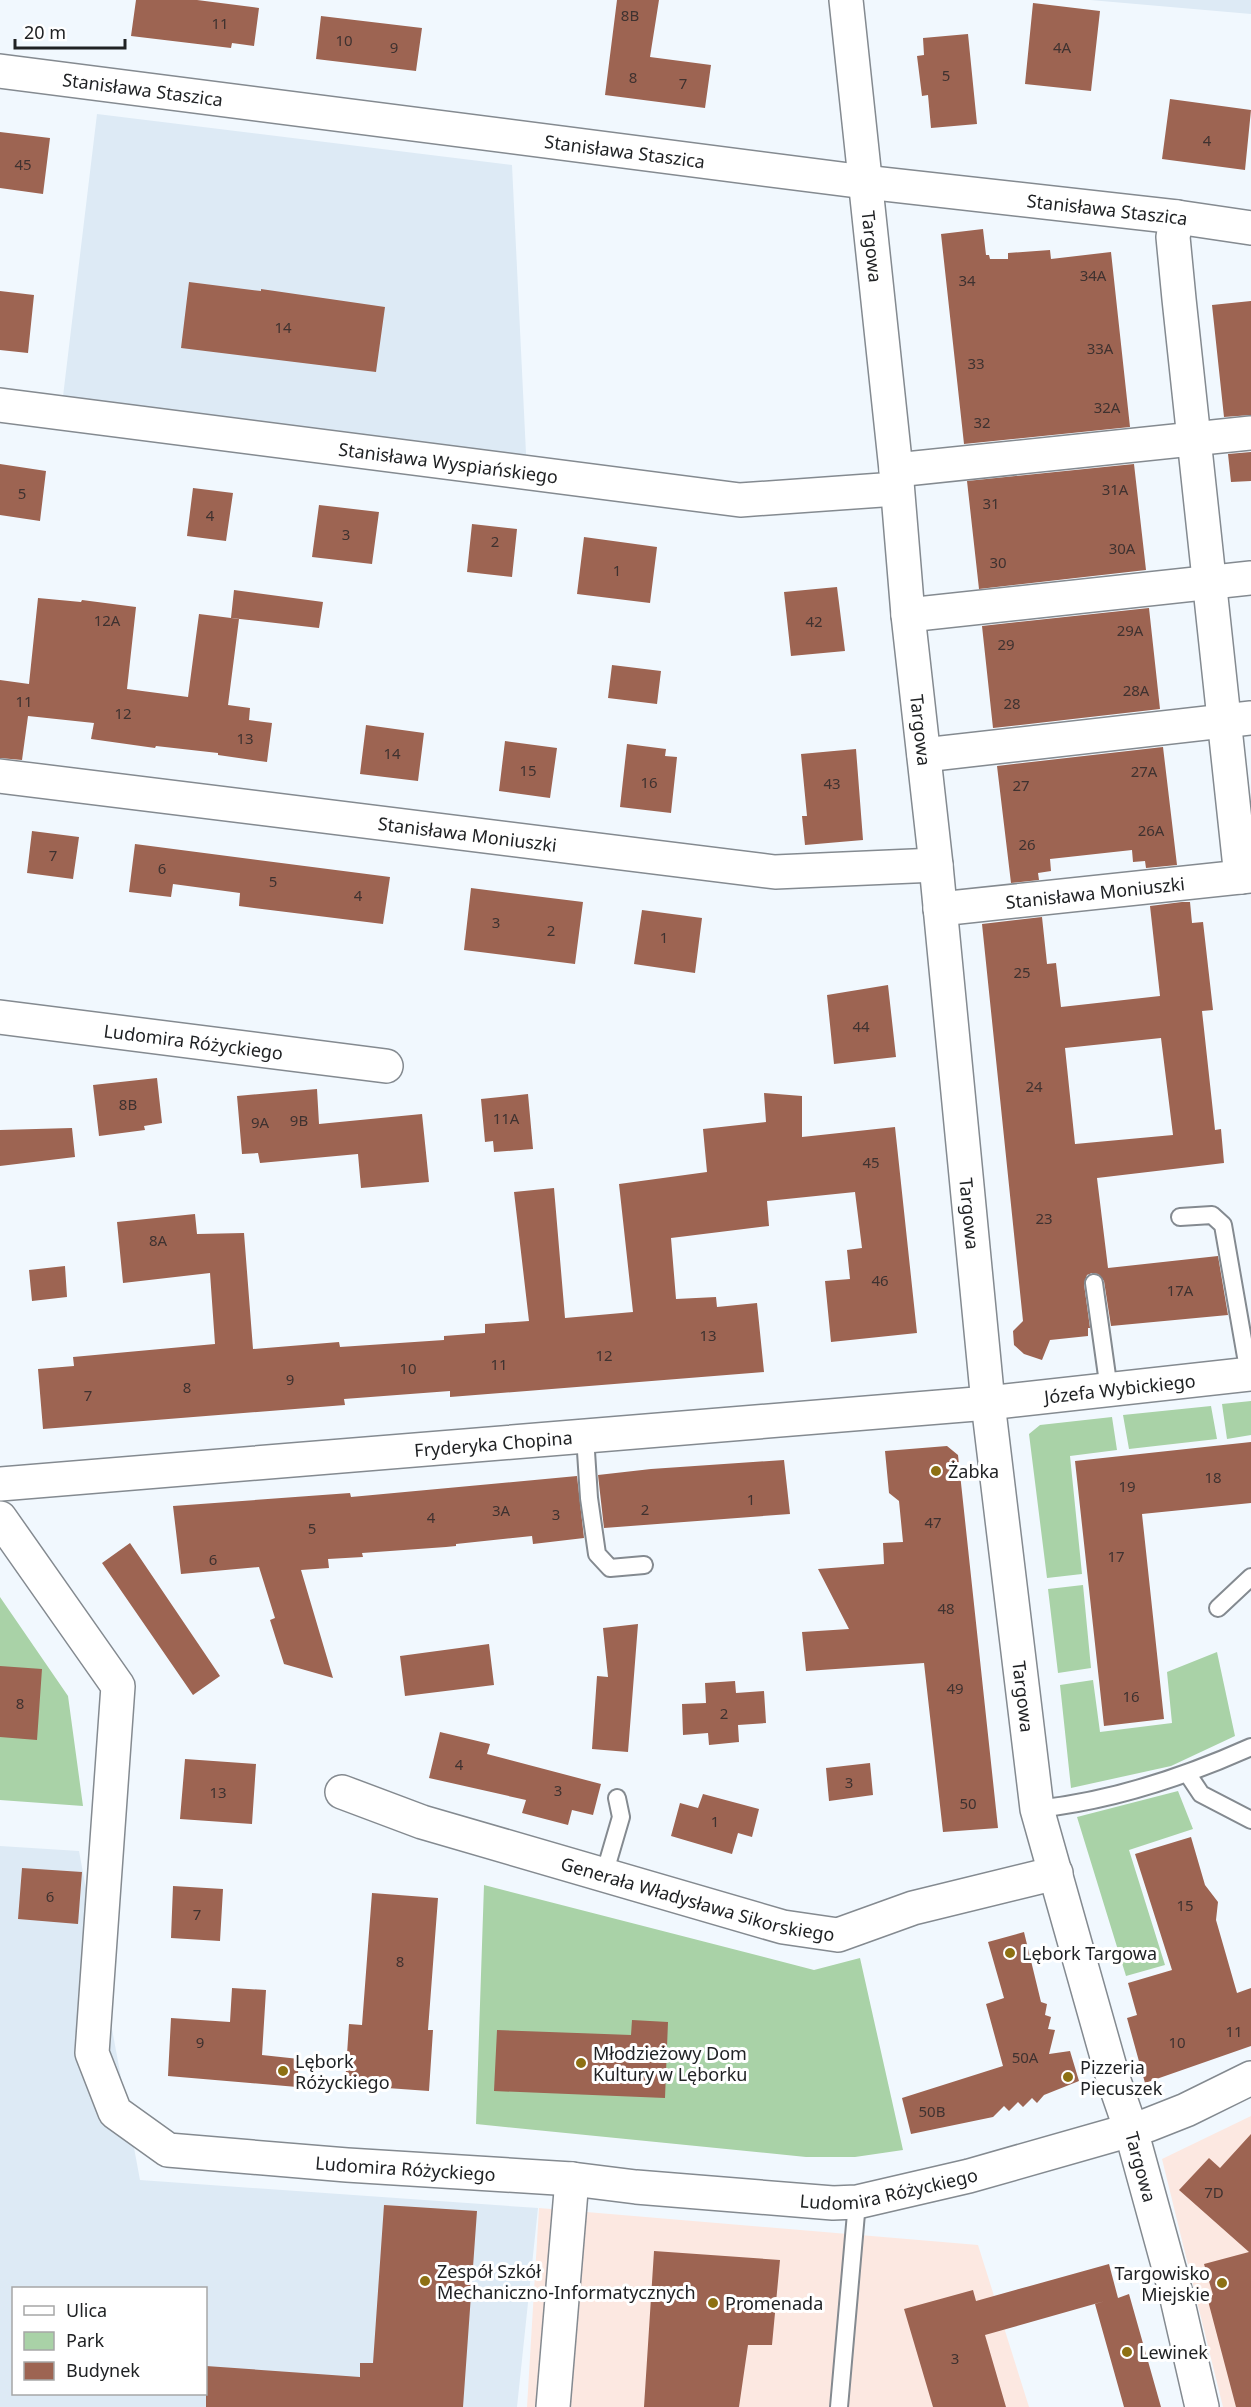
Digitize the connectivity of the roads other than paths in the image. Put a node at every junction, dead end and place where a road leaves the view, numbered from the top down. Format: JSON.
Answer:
{"nodes":[{"id":1,"x":846,"y":0,"type":"edge"},
{"id":2,"x":0,"y":71,"type":"edge"},
{"id":3,"x":866,"y":182,"type":"junction"},
{"id":4,"x":1177,"y":217,"type":"junction"},
{"id":5,"x":1251,"y":228,"type":"edge"},
{"id":6,"x":0,"y":405,"type":"edge"},
{"id":7,"x":1251,"y":433,"type":"edge"},
{"id":8,"x":1195,"y":438,"type":"junction"},
{"id":9,"x":896,"y":479,"type":"junction"},
{"id":10,"x":1251,"y":578,"type":"edge"},
{"id":11,"x":1210,"y":582,"type":"junction"},
{"id":12,"x":908,"y":615,"type":"junction"},
{"id":13,"x":1237,"y":720,"type":"edge"},
{"id":14,"x":924,"y":755,"type":"junction"},
{"id":15,"x":0,"y":776,"type":"edge"},
{"id":16,"x":936,"y":865,"type":"junction"},
{"id":17,"x":1246,"y":877,"type":"edge"},
{"id":18,"x":940,"y":909,"type":"junction"},
{"id":19,"x":0,"y":1017,"type":"edge"},
{"id":20,"x":386,"y":1066,"type":"dead end"},
{"id":21,"x":1180,"y":1217,"type":"dead end"},
{"id":22,"x":1095,"y":1283,"type":"dead end"},
{"id":23,"x":1250,"y":1374,"type":"edge"},
{"id":24,"x":1109,"y":1390,"type":"junction"},
{"id":25,"x":988,"y":1403,"type":"junction"},
{"id":26,"x":585,"y":1436,"type":"junction"},
{"id":27,"x":0,"y":1484,"type":"edge"},
{"id":28,"x":0,"y":1518,"type":"edge"},
{"id":29,"x":644,"y":1565,"type":"dead end"},
{"id":30,"x":1251,"y":1577,"type":"edge"},
{"id":31,"x":1218,"y":1608,"type":"dead end"},
{"id":32,"x":1251,"y":1747,"type":"edge"},
{"id":33,"x":1187,"y":1773,"type":"junction"},
{"id":34,"x":342,"y":1792,"type":"dead end"},
{"id":35,"x":617,"y":1798,"type":"dead end"},
{"id":36,"x":1037,"y":1809,"type":"junction"},
{"id":37,"x":1251,"y":1820,"type":"edge"},
{"id":38,"x":1056,"y":1873,"type":"junction"},
{"id":39,"x":604,"y":1875,"type":"junction"},
{"id":40,"x":1251,"y":2078,"type":"edge"},
{"id":41,"x":1131,"y":2130,"type":"junction"},
{"id":42,"x":572,"y":2179,"type":"junction"},
{"id":43,"x":856,"y":2202,"type":"junction"},
{"id":44,"x":553,"y":2407,"type":"edge"},
{"id":45,"x":838,"y":2407,"type":"edge"},
{"id":46,"x":1202,"y":2407,"type":"edge"}],
"edges":[{"from":1,"to":3,"type":"street","name":"Targowa"},
{"from":2,"to":3,"type":"street","name":"Stanisława Staszica"},
{"from":3,"to":4,"type":"street","name":"Stanisława Staszica"},
{"from":3,"to":9,"type":"street","name":"Targowa"},
{"from":4,"to":5,"type":"street","name":"Stanisława Staszica"},
{"from":4,"to":8,"type":"street"},
{"from":6,"to":9,"type":"street","name":"Stanisława Wyspiańskiego"},
{"from":7,"to":8,"type":"street","name":"Stanisława Wyspiańskiego"},
{"from":8,"to":9,"type":"street","name":"Stanisława Wyspiańskiego"},
{"from":8,"to":11,"type":"street"},
{"from":9,"to":12,"type":"street","name":"Targowa"},
{"from":10,"to":11,"type":"street"},
{"from":11,"to":12,"type":"street"},
{"from":11,"to":13,"type":"street"},
{"from":12,"to":14,"type":"street","name":"Targowa"},
{"from":13,"to":14,"type":"street"},
{"from":13,"to":17,"type":"street"},
{"from":14,"to":16,"type":"street","name":"Targowa"},
{"from":15,"to":16,"type":"street","name":"Stanisława Moniuszki"},
{"from":16,"to":18,"type":"street","name":"Targowa"},
{"from":17,"to":18,"type":"street","name":"Stanisława Moniuszki"},
{"from":18,"to":25,"type":"street","name":"Targowa"},
{"from":19,"to":20,"type":"street","name":"Ludomira Różyckiego"},
{"from":21,"to":23,"type":"lane"},
{"from":22,"to":24,"type":"lane"},
{"from":23,"to":24,"type":"street","name":"Józefa Wybickiego"},
{"from":24,"to":25,"type":"street","name":"Józefa Wybickiego"},
{"from":25,"to":26,"type":"street","name":"Fryderyka Chopina"},
{"from":25,"to":36,"type":"street","name":"Targowa"},
{"from":26,"to":27,"type":"street","name":"Fryderyka Chopina"},
{"from":26,"to":29,"type":"lane"},
{"from":28,"to":42,"type":"street","name":"Ludomira Różyckiego"},
{"from":30,"to":31,"type":"lane"},
{"from":32,"to":33,"type":"lane"},
{"from":33,"to":36,"type":"lane"},
{"from":33,"to":37,"type":"lane"},
{"from":34,"to":39,"type":"street","name":"Generała Władysława Sikorskiego"},
{"from":35,"to":39,"type":"lane"},
{"from":36,"to":38,"type":"street","name":"Targowa"},
{"from":38,"to":39,"type":"street","name":"Generała Władysława Sikorskiego"},
{"from":38,"to":41,"type":"street","name":"Targowa"},
{"from":40,"to":41,"type":"street","name":"Ludomira Różyckiego"},
{"from":41,"to":43,"type":"street","name":"Ludomira Różyckiego"},
{"from":41,"to":46,"type":"street","name":"Targowa"},
{"from":42,"to":43,"type":"street","name":"Ludomira Różyckiego"},
{"from":42,"to":44,"type":"street"},
{"from":43,"to":45,"type":"lane"}]}
